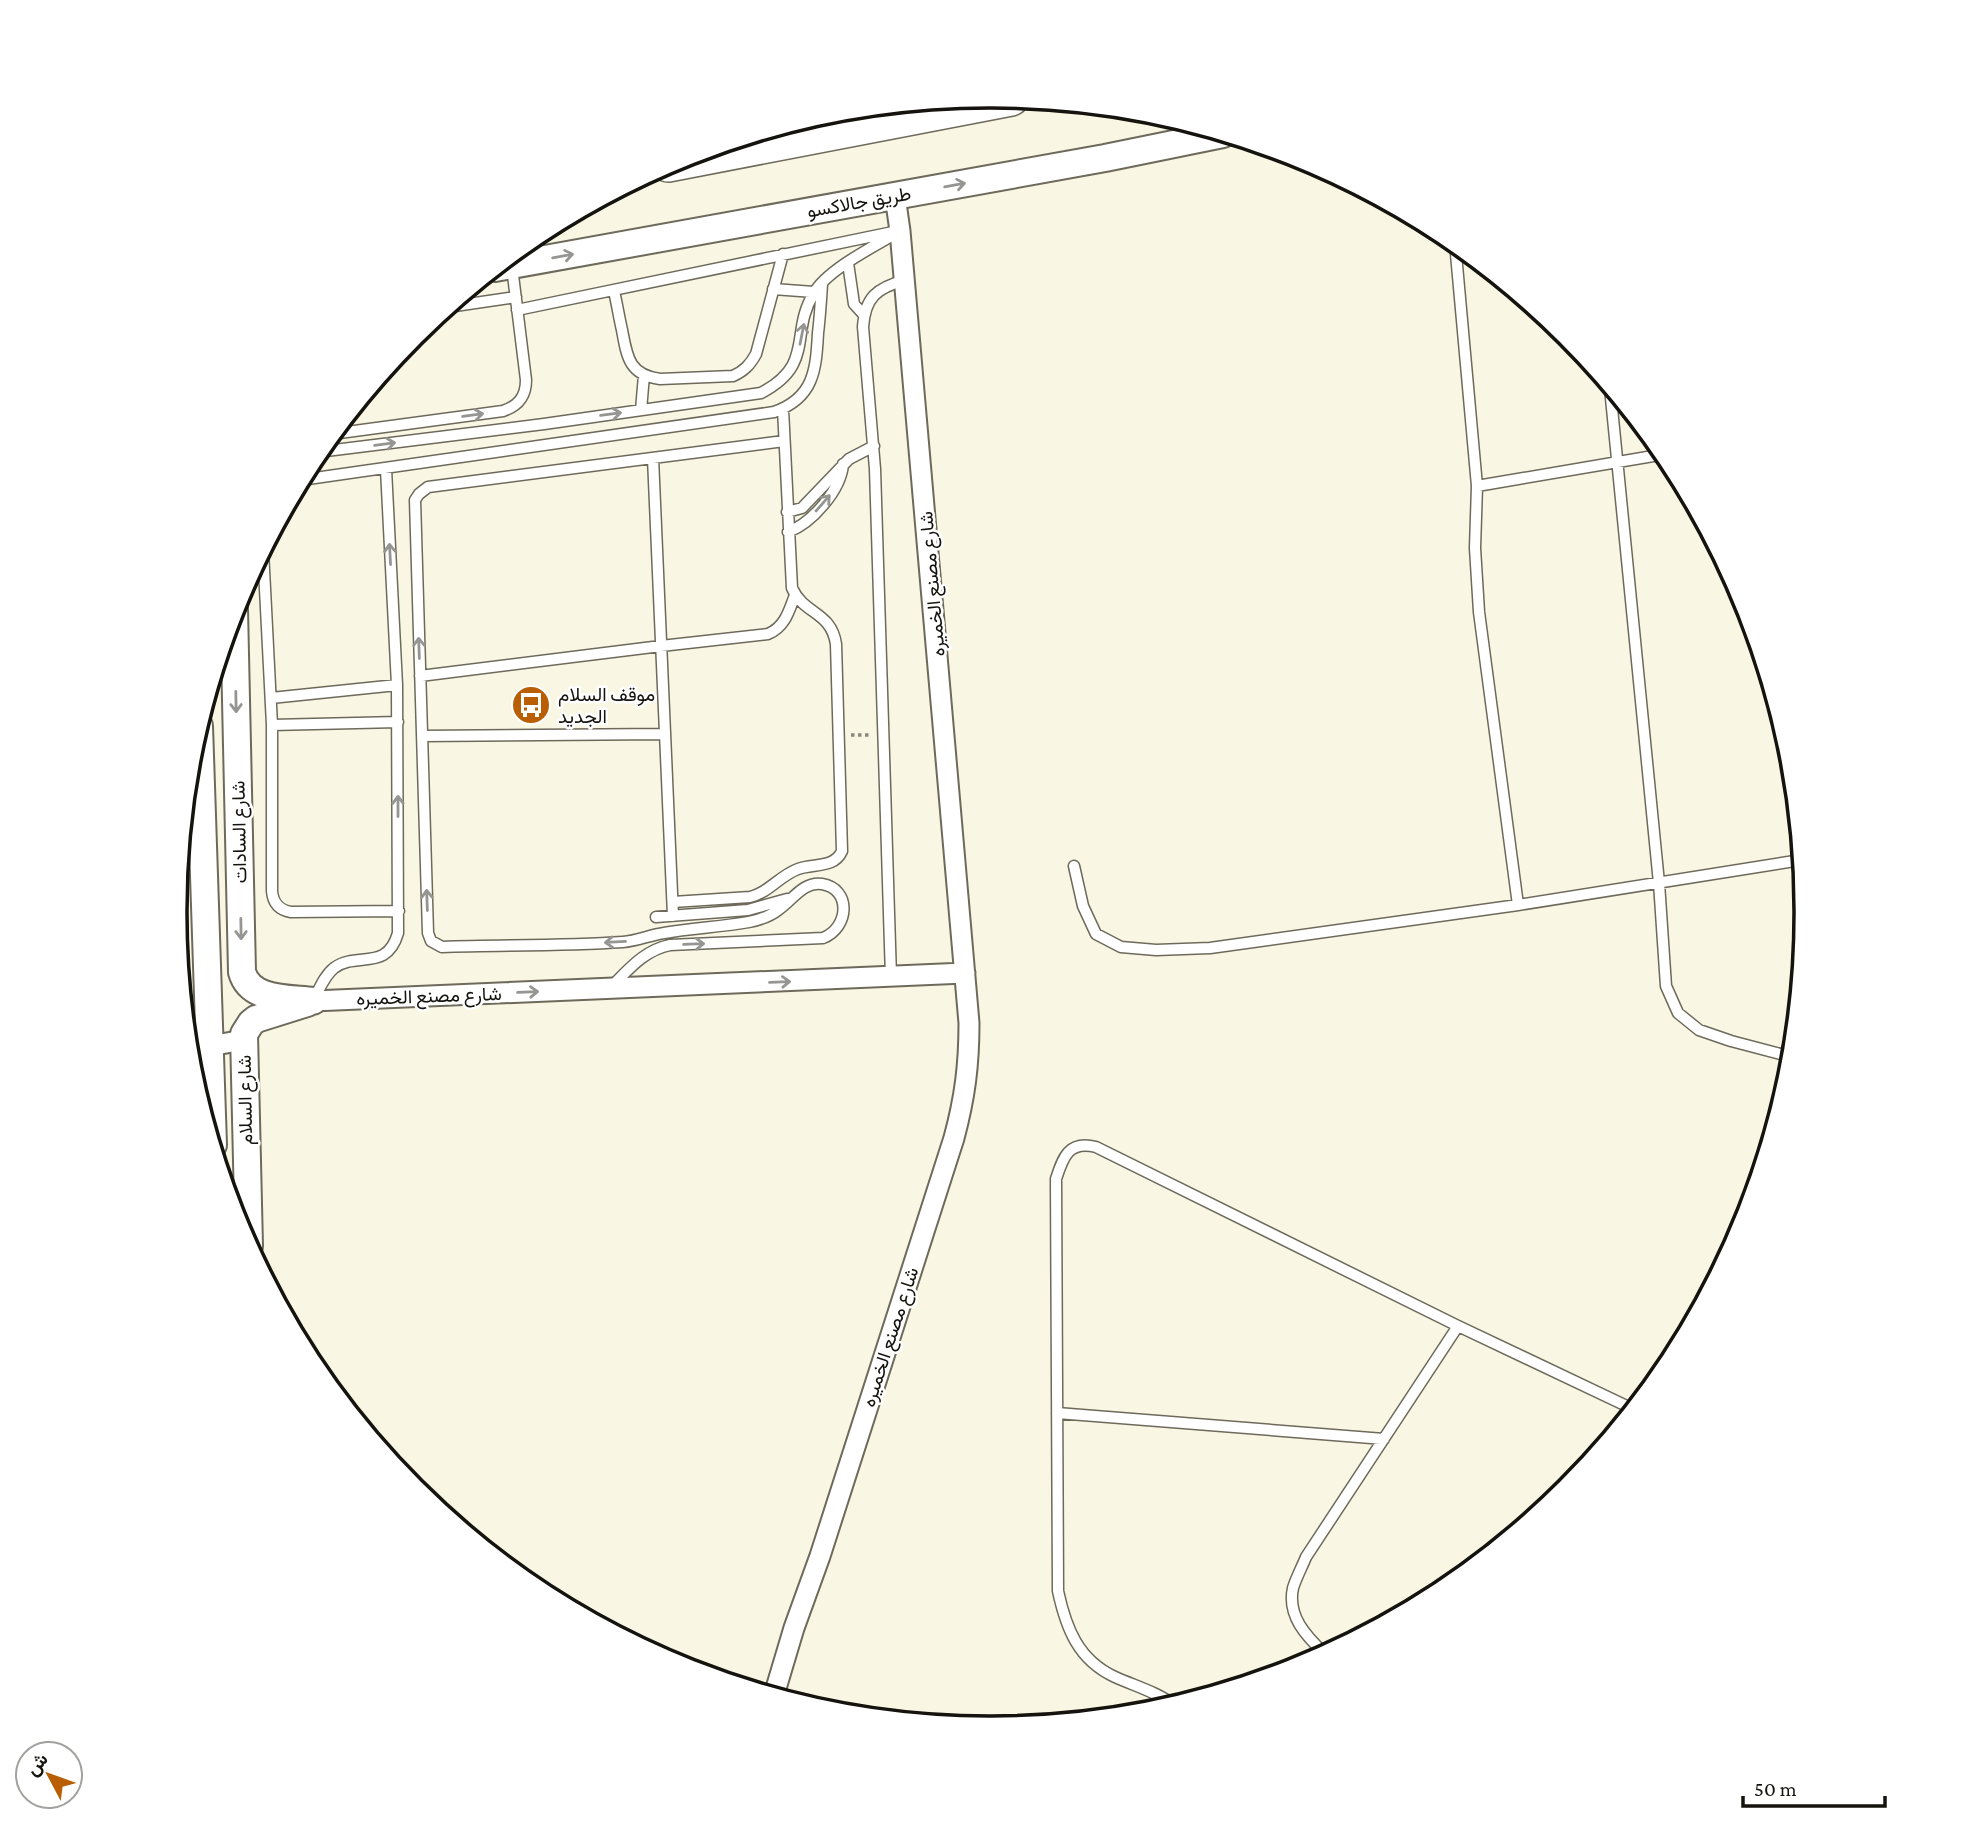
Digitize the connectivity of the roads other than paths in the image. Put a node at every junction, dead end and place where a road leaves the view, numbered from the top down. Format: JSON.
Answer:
{"nodes":[{"id":1,"x":951,"y":109,"type":"edge"},
{"id":2,"x":1204,"y":138,"type":"edge"},
{"id":3,"x":728,"y":152,"type":"edge"},
{"id":4,"x":895,"y":196,"type":"junction"},
{"id":5,"x":900,"y":231,"type":"junction"},
{"id":6,"x":783,"y":254,"type":"junction"},
{"id":7,"x":1456,"y":258,"type":"edge"},
{"id":8,"x":848,"y":263,"type":"junction"},
{"id":9,"x":515,"y":265,"type":"edge"},
{"id":10,"x":505,"y":272,"type":"edge"},
{"id":11,"x":905,"y":280,"type":"junction"},
{"id":12,"x":822,"y":282,"type":"junction"},
{"id":13,"x":773,"y":289,"type":"junction"},
{"id":14,"x":614,"y":291,"type":"junction"},
{"id":15,"x":814,"y":292,"type":"junction"},
{"id":16,"x":516,"y":297,"type":"junction"},
{"id":17,"x":465,"y":304,"type":"edge"},
{"id":18,"x":517,"y":310,"type":"junction"},
{"id":19,"x":864,"y":315,"type":"junction"},
{"id":20,"x":644,"y":375,"type":"junction"},
{"id":21,"x":1612,"y":403,"type":"edge"},
{"id":22,"x":783,"y":409,"type":"junction"},
{"id":23,"x":642,"y":410,"type":"junction"},
{"id":24,"x":346,"y":432,"type":"edge"},
{"id":25,"x":784,"y":441,"type":"junction"},
{"id":26,"x":874,"y":446,"type":"junction"},
{"id":27,"x":334,"y":450,"type":"edge"},
{"id":28,"x":1652,"y":456,"type":"edge"},
{"id":29,"x":653,"y":458,"type":"junction"},
{"id":30,"x":1618,"y":462,"type":"junction"},
{"id":31,"x":844,"y":463,"type":"junction"},
{"id":32,"x":386,"y":469,"type":"junction"},
{"id":33,"x":314,"y":478,"type":"edge"},
{"id":34,"x":1477,"y":486,"type":"junction"},
{"id":35,"x":788,"y":512,"type":"junction"},
{"id":36,"x":788,"y":532,"type":"junction"},
{"id":37,"x":264,"y":570,"type":"edge"},
{"id":38,"x":796,"y":595,"type":"junction"},
{"id":39,"x":235,"y":641,"type":"edge"},
{"id":40,"x":661,"y":646,"type":"junction"},
{"id":41,"x":420,"y":676,"type":"junction"},
{"id":42,"x":397,"y":685,"type":"junction"},
{"id":43,"x":271,"y":698,"type":"junction"},
{"id":44,"x":398,"y":722,"type":"junction"},
{"id":45,"x":272,"y":725,"type":"junction"},
{"id":46,"x":665,"y":734,"type":"junction"},
{"id":47,"x":422,"y":736,"type":"junction"},
{"id":48,"x":198,"y":779,"type":"edge"},
{"id":49,"x":202,"y":810,"type":"junction"},
{"id":50,"x":1792,"y":861,"type":"edge"},
{"id":51,"x":1074,"y":866,"type":"dead end"},
{"id":52,"x":240,"y":867,"type":"junction"},
{"id":53,"x":1659,"y":883,"type":"junction"},
{"id":54,"x":794,"y":896,"type":"junction"},
{"id":55,"x":673,"y":902,"type":"junction"},
{"id":56,"x":1518,"y":905,"type":"junction"},
{"id":57,"x":399,"y":911,"type":"junction"},
{"id":58,"x":727,"y":912,"type":"junction"},
{"id":59,"x":673,"y":916,"type":"junction"},
{"id":60,"x":656,"y":917,"type":"dead end"},
{"id":61,"x":728,"y":925,"type":"junction"},
{"id":62,"x":965,"y":973,"type":"junction"},
{"id":63,"x":891,"y":977,"type":"junction"},
{"id":64,"x":610,"y":989,"type":"junction"},
{"id":65,"x":313,"y":1001,"type":"junction"},
{"id":66,"x":243,"y":1040,"type":"junction"},
{"id":67,"x":199,"y":1048,"type":"edge"},
{"id":68,"x":1781,"y":1054,"type":"edge"},
{"id":69,"x":202,"y":1069,"type":"edge"},
{"id":70,"x":248,"y":1219,"type":"edge"},
{"id":71,"x":1458,"y":1326,"type":"junction"},
{"id":72,"x":1625,"y":1405,"type":"edge"},
{"id":73,"x":1058,"y":1413,"type":"junction"},
{"id":74,"x":1384,"y":1439,"type":"junction"},
{"id":75,"x":1316,"y":1646,"type":"edge"},
{"id":76,"x":777,"y":1686,"type":"edge"},
{"id":77,"x":1159,"y":1697,"type":"edge"}],
"edges":[{"from":1,"to":3,"type":"highway"},
{"from":4,"to":2,"type":"street","name":"طريق جالاكسو","one_way":true},
{"from":4,"to":5,"type":"street","name":"شارع مصنع الخميره"},
{"from":9,"to":4,"type":"street","name":"طريق جالاكسو","one_way":true},
{"from":5,"to":6,"type":"lane"},
{"from":5,"to":8,"type":"lane"},
{"from":5,"to":11,"type":"street","name":"شارع مصنع الخميره"},
{"from":6,"to":13,"type":"lane"},
{"from":6,"to":14,"type":"lane"},
{"from":7,"to":34,"type":"lane"},
{"from":8,"to":12,"type":"lane"},
{"from":8,"to":19,"type":"lane"},
{"from":10,"to":16,"type":"lane"},
{"from":11,"to":19,"type":"lane"},
{"from":11,"to":62,"type":"street","name":"شارع مصنع الخميره"},
{"from":12,"to":15,"type":"lane"},
{"from":12,"to":22,"type":"lane"},
{"from":13,"to":15,"type":"lane"},
{"from":13,"to":20,"type":"lane"},
{"from":14,"to":18,"type":"lane"},
{"from":14,"to":20,"type":"lane"},
{"from":23,"to":15,"type":"lane","one_way":true},
{"from":16,"to":17,"type":"lane"},
{"from":16,"to":18,"type":"lane"},
{"from":24,"to":18,"type":"lane","one_way":true},
{"from":19,"to":26,"type":"lane"},
{"from":20,"to":23,"type":"lane"},
{"from":21,"to":30,"type":"lane"},
{"from":22,"to":25,"type":"lane"},
{"from":22,"to":32,"type":"lane"},
{"from":27,"to":23,"type":"lane","one_way":true},
{"from":25,"to":29,"type":"lane"},
{"from":25,"to":35,"type":"lane"},
{"from":26,"to":31,"type":"lane"},
{"from":26,"to":63,"type":"lane"},
{"from":28,"to":30,"type":"lane"},
{"from":29,"to":40,"type":"lane"},
{"from":41,"to":29,"type":"lane","one_way":true},
{"from":30,"to":34,"type":"lane"},
{"from":30,"to":53,"type":"lane"},
{"from":31,"to":35,"type":"lane"},
{"from":36,"to":31,"type":"lane","one_way":true},
{"from":32,"to":33,"type":"lane"},
{"from":42,"to":32,"type":"lane","one_way":true},
{"from":34,"to":56,"type":"lane"},
{"from":35,"to":36,"type":"lane"},
{"from":36,"to":38,"type":"lane"},
{"from":37,"to":43,"type":"lane"},
{"from":38,"to":40,"type":"lane"},
{"from":38,"to":55,"type":"lane"},
{"from":39,"to":52,"type":"street","name":"شارع السادات","one_way":true},
{"from":40,"to":41,"type":"lane"},
{"from":40,"to":46,"type":"lane"},
{"from":41,"to":47,"type":"lane"},
{"from":42,"to":43,"type":"lane"},
{"from":42,"to":44,"type":"lane"},
{"from":43,"to":45,"type":"lane"},
{"from":44,"to":45,"type":"lane"},
{"from":57,"to":44,"type":"lane","one_way":true},
{"from":45,"to":57,"type":"lane"},
{"from":46,"to":47,"type":"lane"},
{"from":46,"to":55,"type":"lane"},
{"from":61,"to":47,"type":"lane","one_way":true},
{"from":48,"to":49,"type":"street","name":"شارع السلام"},
{"from":49,"to":52,"type":"street"},
{"from":49,"to":67,"type":"street","name":"شارع السلام"},
{"from":50,"to":53,"type":"lane"},
{"from":51,"to":56,"type":"lane"},
{"from":52,"to":65,"type":"street","name":"شارع السادات","one_way":true},
{"from":53,"to":56,"type":"lane"},
{"from":53,"to":68,"type":"lane"},
{"from":54,"to":58,"type":"lane"},
{"from":54,"to":61,"type":"lane"},
{"from":64,"to":54,"type":"lane","one_way":true},
{"from":55,"to":59,"type":"lane"},
{"from":57,"to":65,"type":"lane"},
{"from":58,"to":59,"type":"lane"},
{"from":58,"to":61,"type":"lane"},
{"from":59,"to":60,"type":"lane"},
{"from":62,"to":63,"type":"street","name":"شارع مصنع الخميره"},
{"from":62,"to":76,"type":"street","name":"شارع مصنع الخميره"},
{"from":64,"to":63,"type":"street","name":"شارع مصنع الخميره","one_way":true},
{"from":65,"to":64,"type":"street","name":"شارع مصنع الخميره","one_way":true},
{"from":65,"to":66,"type":"street","name":"شارع السلام"},
{"from":66,"to":67,"type":"street"},
{"from":66,"to":70,"type":"street","name":"شارع السلام"},
{"from":67,"to":69,"type":"street","name":"شارع السلام"},
{"from":71,"to":72,"type":"lane"},
{"from":71,"to":73,"type":"lane"},
{"from":71,"to":74,"type":"lane"},
{"from":73,"to":74,"type":"lane"},
{"from":73,"to":77,"type":"lane"},
{"from":74,"to":75,"type":"lane"}]}
